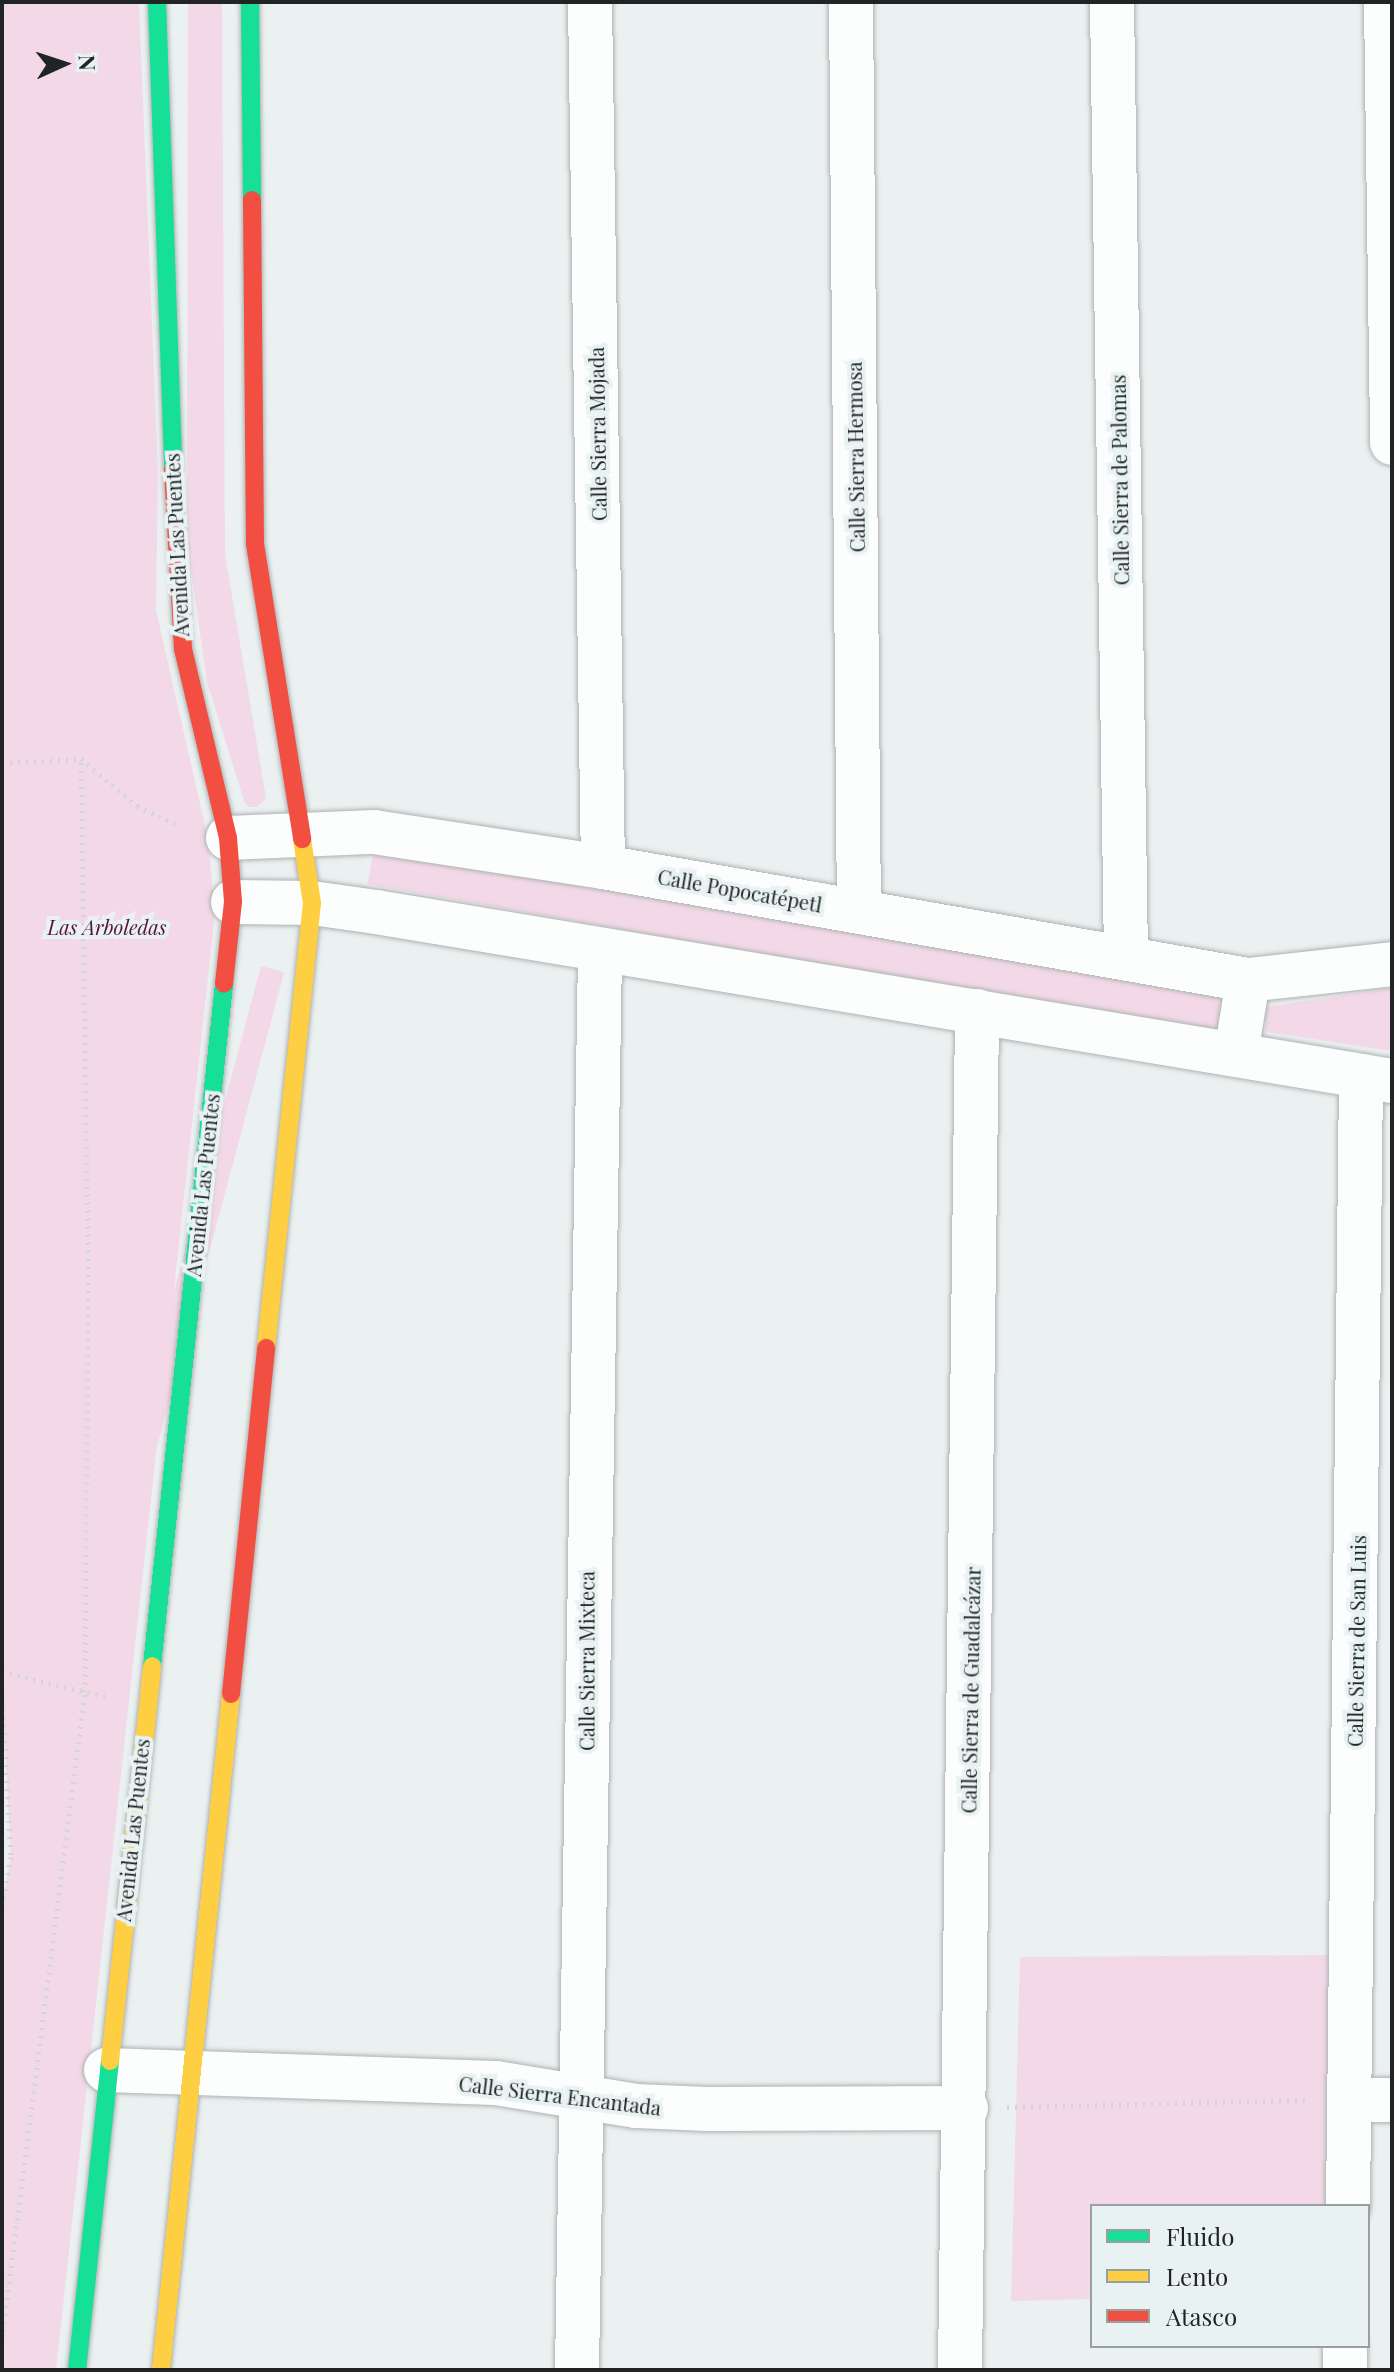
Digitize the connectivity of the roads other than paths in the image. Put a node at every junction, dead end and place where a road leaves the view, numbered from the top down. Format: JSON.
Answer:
{"nodes":[{"id":1,"x":157,"y":2,"type":"edge"},
{"id":2,"x":250,"y":2,"type":"edge"},
{"id":3,"x":590,"y":2,"type":"edge"},
{"id":4,"x":851,"y":2,"type":"edge"},
{"id":5,"x":1112,"y":2,"type":"edge"},
{"id":6,"x":1386,"y":2,"type":"edge"},
{"id":7,"x":1392,"y":443,"type":"edge"},
{"id":8,"x":305,"y":836,"type":"junction"},
{"id":9,"x":228,"y":838,"type":"junction"},
{"id":10,"x":603,"y":867,"type":"junction"},
{"id":11,"x":233,"y":902,"type":"junction"},
{"id":12,"x":312,"y":903,"type":"junction"},
{"id":13,"x":859,"y":911,"type":"junction"},
{"id":14,"x":600,"y":952,"type":"junction"},
{"id":15,"x":1126,"y":958,"type":"junction"},
{"id":16,"x":1392,"y":964,"type":"edge"},
{"id":17,"x":1248,"y":980,"type":"junction"},
{"id":18,"x":977,"y":1011,"type":"junction"},
{"id":19,"x":1236,"y":1054,"type":"junction"},
{"id":20,"x":1376,"y":1079,"type":"edge"},
{"id":21,"x":106,"y":2070,"type":"junction"},
{"id":22,"x":193,"y":2072,"type":"junction"},
{"id":23,"x":584,"y":2098,"type":"junction"},
{"id":24,"x":1371,"y":2100,"type":"edge"},
{"id":25,"x":966,"y":2108,"type":"junction"},
{"id":26,"x":1348,"y":2204,"type":"edge"},
{"id":27,"x":1345,"y":2348,"type":"edge"},
{"id":28,"x":77,"y":2370,"type":"edge"},
{"id":29,"x":161,"y":2370,"type":"edge"},
{"id":30,"x":577,"y":2370,"type":"edge"},
{"id":31,"x":960,"y":2370,"type":"edge"},
{"id":32,"x":1345,"y":2370,"type":"edge"}],
"edges":[{"from":1,"to":9,"type":"street","name":"Avenida Las Puentes"},
{"from":2,"to":8,"type":"street"},
{"from":3,"to":10,"type":"street","name":"Calle Sierra Mojada"},
{"from":4,"to":13,"type":"street","name":"Calle Sierra Hermosa"},
{"from":5,"to":15,"type":"street","name":"Calle Sierra de Palomas"},
{"from":6,"to":7,"type":"street"},
{"from":8,"to":9,"type":"street","name":"Calle Popocatépetl"},
{"from":8,"to":10,"type":"street","name":"Calle Popocatépetl"},
{"from":8,"to":12,"type":"street"},
{"from":9,"to":11,"type":"street","name":"Avenida Las Puentes"},
{"from":10,"to":13,"type":"street","name":"Calle Popocatépetl"},
{"from":11,"to":12,"type":"street"},
{"from":11,"to":21,"type":"street","name":"Avenida Las Puentes"},
{"from":12,"to":14,"type":"street"},
{"from":12,"to":22,"type":"street"},
{"from":13,"to":15,"type":"street","name":"Calle Popocatépetl"},
{"from":14,"to":18,"type":"street"},
{"from":14,"to":23,"type":"street","name":"Calle Sierra Mixteca"},
{"from":15,"to":17,"type":"street","name":"Calle Popocatépetl"},
{"from":16,"to":17,"type":"street","name":"Calle Popocatépetl"},
{"from":17,"to":19,"type":"street"},
{"from":18,"to":19,"type":"street"},
{"from":18,"to":25,"type":"street","name":"Calle Sierra de Guadalcázar"},
{"from":19,"to":20,"type":"street"},
{"from":20,"to":24,"type":"street","name":"Calle Sierra de San Luis"},
{"from":21,"to":22,"type":"street","name":"Calle Sierra Encantada"},
{"from":21,"to":28,"type":"street","name":"Avenida Las Puentes"},
{"from":22,"to":23,"type":"street","name":"Calle Sierra Encantada"},
{"from":22,"to":29,"type":"street"},
{"from":23,"to":25,"type":"street","name":"Calle Sierra Encantada"},
{"from":23,"to":30,"type":"street","name":"Calle Sierra Mixteca"},
{"from":24,"to":26,"type":"street","name":"Calle Sierra de San Luis"},
{"from":25,"to":31,"type":"street","name":"Calle Sierra de Guadalcázar"},
{"from":27,"to":32,"type":"street"}]}
